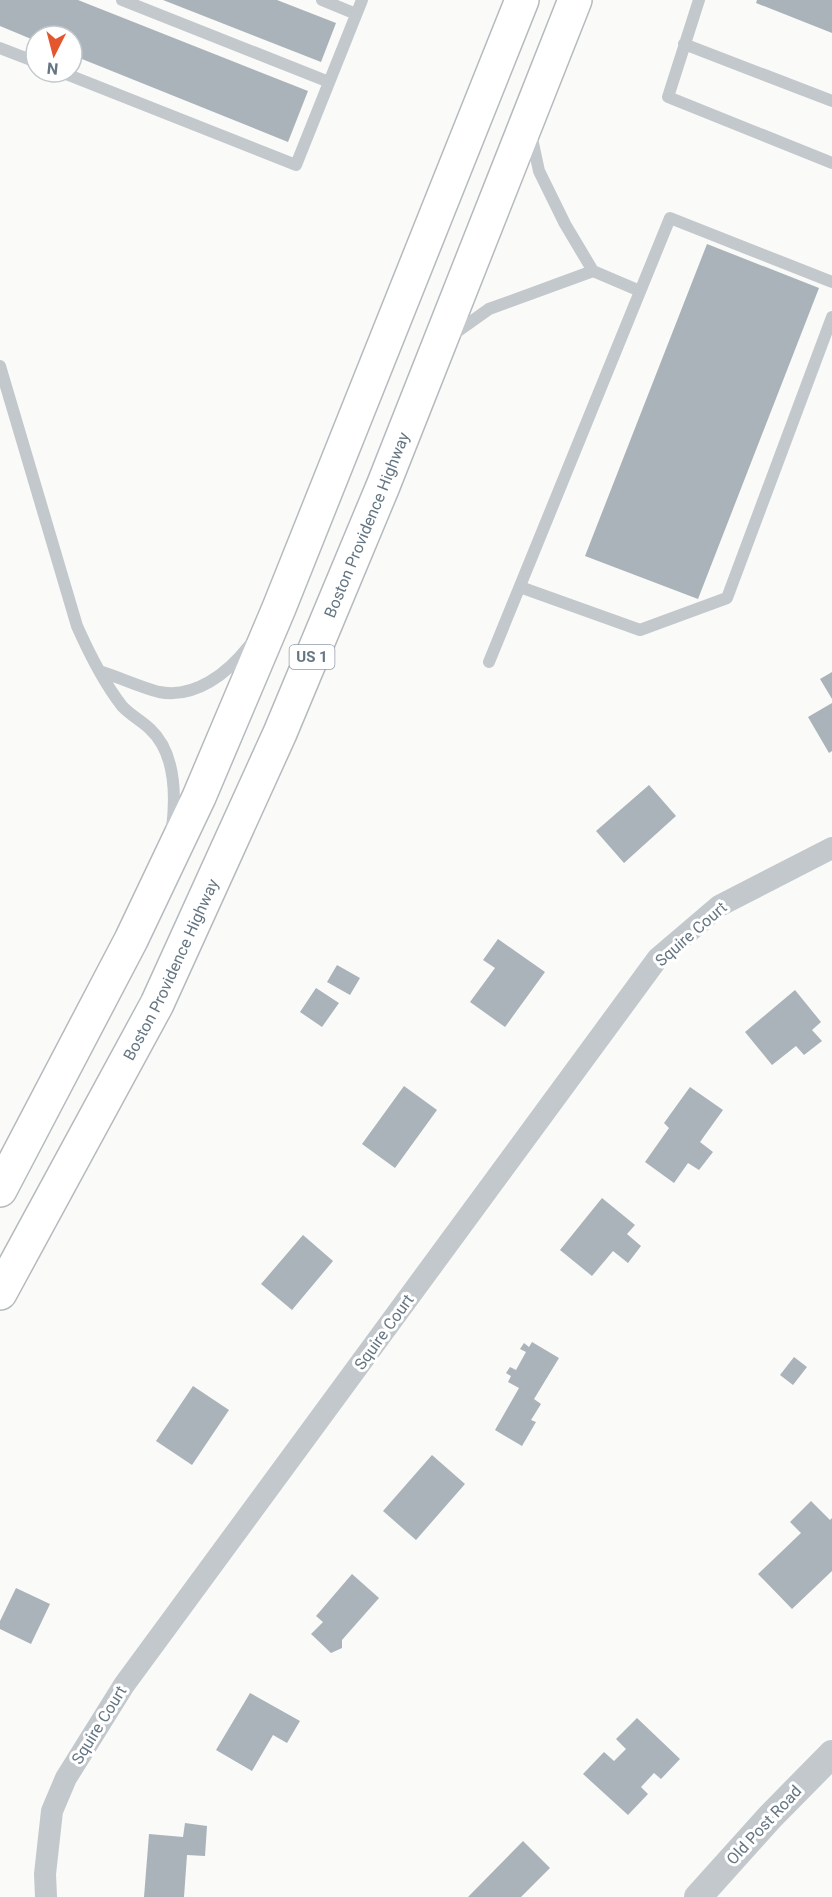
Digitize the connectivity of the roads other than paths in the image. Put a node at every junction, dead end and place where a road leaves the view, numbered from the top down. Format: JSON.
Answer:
{"nodes":[{"id":1,"x":122,"y":0,"type":"edge"},
{"id":2,"x":322,"y":0,"type":"edge"},
{"id":3,"x":362,"y":0,"type":"edge"},
{"id":4,"x":522,"y":0,"type":"edge"},
{"id":5,"x":575,"y":0,"type":"edge"},
{"id":6,"x":699,"y":0,"type":"edge"},
{"id":7,"x":356,"y":14,"type":"junction"},
{"id":8,"x":684,"y":44,"type":"junction"},
{"id":9,"x":0,"y":48,"type":"edge"},
{"id":10,"x":24,"y":57,"type":"edge"},
{"id":11,"x":84,"y":81,"type":"edge"},
{"id":12,"x":329,"y":82,"type":"junction"},
{"id":13,"x":832,"y":101,"type":"edge"},
{"id":14,"x":528,"y":120,"type":"junction"},
{"id":15,"x":832,"y":164,"type":"edge"},
{"id":16,"x":593,"y":271,"type":"junction"},
{"id":17,"x":832,"y":282,"type":"edge"},
{"id":18,"x":640,"y":291,"type":"junction"},
{"id":19,"x":832,"y":317,"type":"edge"},
{"id":20,"x":440,"y":343,"type":"junction"},
{"id":21,"x":0,"y":366,"type":"edge"},
{"id":22,"x":520,"y":587,"type":"junction"},
{"id":23,"x":279,"y":608,"type":"junction"},
{"id":24,"x":489,"y":662,"type":"dead end"},
{"id":25,"x":102,"y":672,"type":"junction"},
{"id":26,"x":832,"y":848,"type":"edge"},
{"id":27,"x":167,"y":865,"type":"junction"},
{"id":28,"x":0,"y":1190,"type":"edge"},
{"id":29,"x":0,"y":1293,"type":"edge"},
{"id":30,"x":832,"y":1754,"type":"edge"},
{"id":31,"x":46,"y":1897,"type":"edge"},
{"id":32,"x":698,"y":1897,"type":"edge"}],
"edges":[{"from":1,"to":12,"type":"lane"},
{"from":2,"to":7,"type":"lane"},
{"from":3,"to":7,"type":"lane"},
{"from":4,"to":23,"type":"main road","number":"US 1"},
{"from":5,"to":14,"type":"main road","name":"Boston Providence Highway","number":"US 1"},
{"from":6,"to":8,"type":"lane"},
{"from":7,"to":12,"type":"lane"},
{"from":8,"to":13,"type":"lane"},
{"from":8,"to":15,"type":"lane"},
{"from":9,"to":10,"type":"lane"},
{"from":11,"to":12,"type":"lane"},
{"from":14,"to":16,"type":"lane"},
{"from":14,"to":20,"type":"main road","name":"Boston Providence Highway","number":"US 1"},
{"from":16,"to":18,"type":"lane"},
{"from":16,"to":20,"type":"lane"},
{"from":17,"to":18,"type":"lane"},
{"from":18,"to":22,"type":"lane"},
{"from":19,"to":22,"type":"lane"},
{"from":20,"to":29,"type":"main road","name":"Boston Providence Highway","number":"US 1"},
{"from":21,"to":25,"type":"lane"},
{"from":22,"to":24,"type":"lane"},
{"from":23,"to":25,"type":"lane"},
{"from":23,"to":27,"type":"main road","number":"US 1"},
{"from":25,"to":27,"type":"lane"},
{"from":26,"to":31,"type":"street","name":"Squire Court"},
{"from":27,"to":28,"type":"main road","number":"US 1"},
{"from":30,"to":32,"type":"street","name":"Old Post Road"}]}
